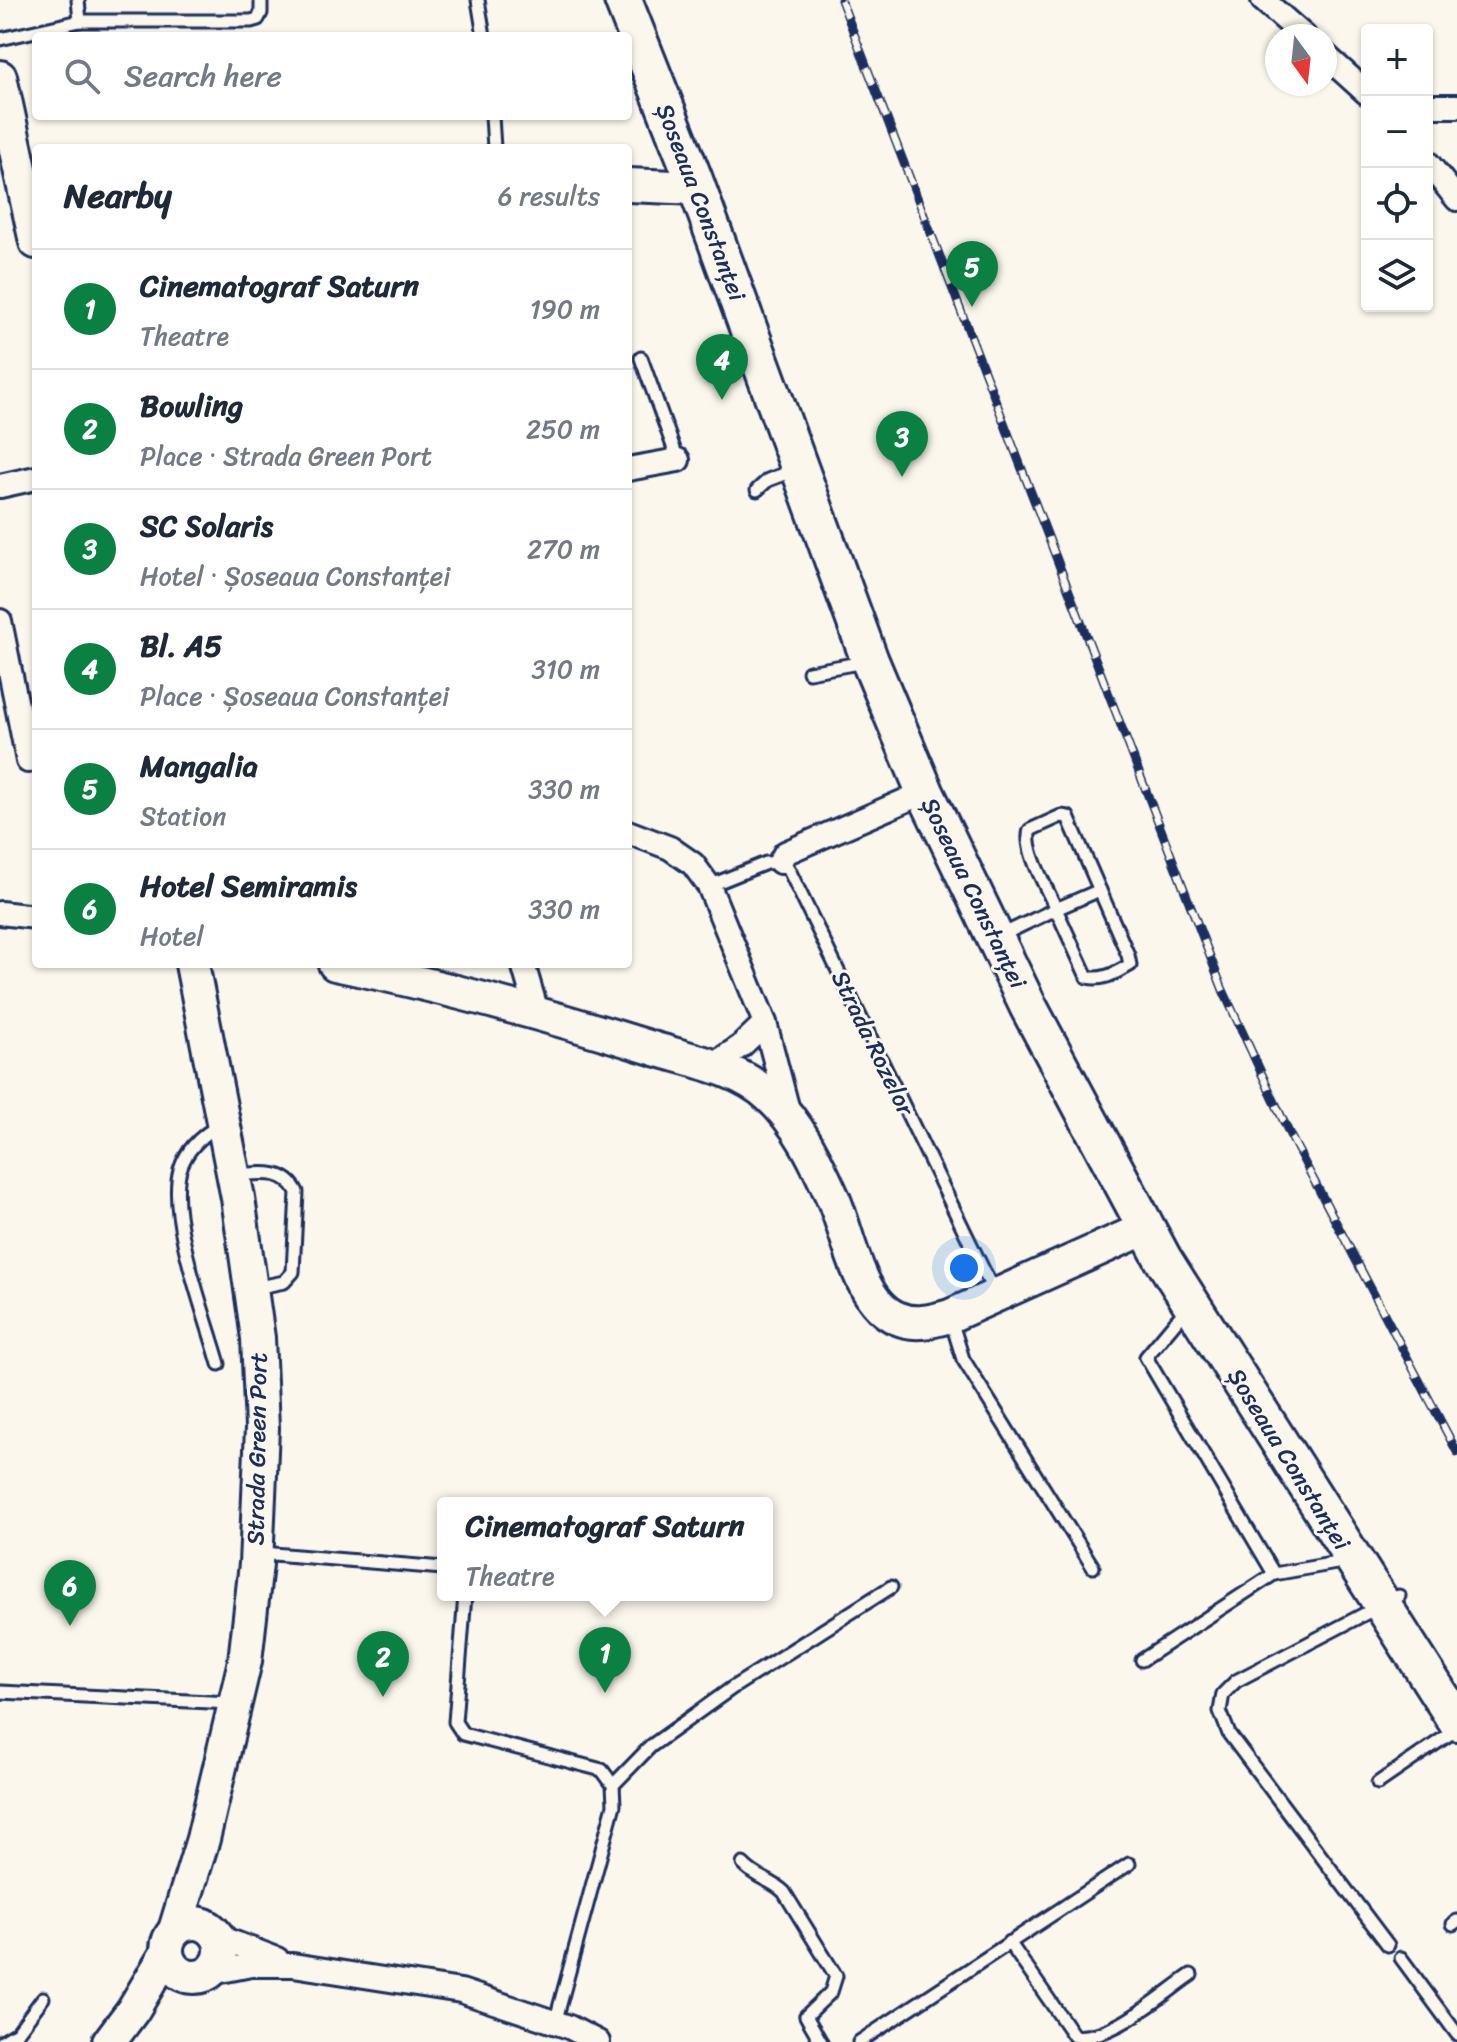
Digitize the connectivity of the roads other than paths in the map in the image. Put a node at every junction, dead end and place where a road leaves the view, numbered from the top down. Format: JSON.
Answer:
{"nodes":[{"id":1,"x":78,"y":0,"type":"edge"},
{"id":2,"x":261,"y":0,"type":"edge"},
{"id":3,"x":478,"y":0,"type":"edge"},
{"id":4,"x":623,"y":0,"type":"edge"},
{"id":5,"x":646,"y":0,"type":"edge"},
{"id":6,"x":1263,"y":0,"type":"edge"},
{"id":7,"x":80,"y":21,"type":"junction"},
{"id":8,"x":1290,"y":24,"type":"edge"},
{"id":9,"x":483,"y":32,"type":"edge"},
{"id":10,"x":0,"y":39,"type":"edge"},
{"id":11,"x":1337,"y":66,"type":"edge"},
{"id":12,"x":0,"y":77,"type":"edge"},
{"id":13,"x":1361,"y":88,"type":"edge"},
{"id":14,"x":1433,"y":106,"type":"edge"},
{"id":15,"x":1457,"y":106,"type":"edge"},
{"id":16,"x":3,"y":109,"type":"edge"},
{"id":17,"x":492,"y":120,"type":"edge"},
{"id":18,"x":494,"y":144,"type":"edge"},
{"id":19,"x":1432,"y":168,"type":"edge"},
{"id":20,"x":30,"y":185,"type":"edge"},
{"id":21,"x":632,"y":185,"type":"edge"},
{"id":22,"x":697,"y":188,"type":"junction"},
{"id":23,"x":1457,"y":199,"type":"edge"},
{"id":24,"x":641,"y":358,"type":"dead end"},
{"id":25,"x":678,"y":460,"type":"joint"},
{"id":26,"x":632,"y":468,"type":"edge"},
{"id":27,"x":799,"y":468,"type":"junction"},
{"id":28,"x":32,"y":479,"type":"edge"},
{"id":29,"x":0,"y":486,"type":"edge"},
{"id":30,"x":757,"y":490,"type":"dead end"},
{"id":31,"x":0,"y":621,"type":"edge"},
{"id":32,"x":870,"y":661,"type":"junction"},
{"id":33,"x":809,"y":672,"type":"dead end"},
{"id":34,"x":28,"y":761,"type":"dead end"},
{"id":35,"x":925,"y":792,"type":"junction"},
{"id":36,"x":632,"y":834,"type":"edge"},
{"id":37,"x":780,"y":862,"type":"junction"},
{"id":38,"x":709,"y":886,"type":"junction"},
{"id":39,"x":1100,"y":890,"type":"junction"},
{"id":40,"x":1056,"y":909,"type":"junction"},
{"id":41,"x":0,"y":913,"type":"edge"},
{"id":42,"x":32,"y":917,"type":"edge"},
{"id":43,"x":1012,"y":930,"type":"junction"},
{"id":44,"x":193,"y":968,"type":"edge"},
{"id":45,"x":375,"y":968,"type":"edge"},
{"id":46,"x":524,"y":968,"type":"edge"},
{"id":47,"x":415,"y":972,"type":"edge"},
{"id":48,"x":537,"y":1012,"type":"junction"},
{"id":49,"x":765,"y":1023,"type":"junction"},
{"id":50,"x":710,"y":1067,"type":"junction"},
{"id":51,"x":791,"y":1122,"type":"junction"},
{"id":52,"x":224,"y":1123,"type":"junction"},
{"id":53,"x":234,"y":1175,"type":"junction"},
{"id":54,"x":1146,"y":1228,"type":"junction"},
{"id":55,"x":251,"y":1289,"type":"junction"},
{"id":56,"x":996,"y":1295,"type":"junction"},
{"id":57,"x":1190,"y":1305,"type":"junction"},
{"id":58,"x":950,"y":1316,"type":"junction"},
{"id":59,"x":219,"y":1364,"type":"dead end"},
{"id":60,"x":256,"y":1552,"type":"junction"},
{"id":61,"x":1352,"y":1560,"type":"junction"},
{"id":62,"x":437,"y":1567,"type":"edge"},
{"id":63,"x":1093,"y":1567,"type":"dead end"},
{"id":64,"x":1274,"y":1574,"type":"junction"},
{"id":65,"x":891,"y":1587,"type":"dead end"},
{"id":66,"x":465,"y":1601,"type":"edge"},
{"id":67,"x":1390,"y":1601,"type":"junction"},
{"id":68,"x":1142,"y":1660,"type":"dead end"},
{"id":69,"x":1457,"y":1688,"type":"edge"},
{"id":70,"x":0,"y":1692,"type":"edge"},
{"id":71,"x":236,"y":1703,"type":"junction"},
{"id":72,"x":1457,"y":1722,"type":"edge"},
{"id":73,"x":1457,"y":1729,"type":"edge"},
{"id":74,"x":1378,"y":1783,"type":"dead end"},
{"id":75,"x":613,"y":1785,"type":"junction"},
{"id":76,"x":203,"y":1839,"type":"junction"},
{"id":77,"x":743,"y":1864,"type":"dead end"},
{"id":78,"x":1129,"y":1864,"type":"dead end"},
{"id":79,"x":216,"y":1934,"type":"junction"},
{"id":80,"x":171,"y":1942,"type":"junction"},
{"id":81,"x":1009,"y":1942,"type":"junction"},
{"id":82,"x":1388,"y":1945,"type":"dead end"},
{"id":83,"x":1401,"y":1958,"type":"dead end"},
{"id":84,"x":293,"y":1965,"type":"junction"},
{"id":85,"x":206,"y":1974,"type":"junction"},
{"id":86,"x":1191,"y":1975,"type":"dead end"},
{"id":87,"x":43,"y":1998,"type":"dead end"},
{"id":88,"x":555,"y":2023,"type":"junction"},
{"id":89,"x":1457,"y":2034,"type":"edge"},
{"id":90,"x":15,"y":2038,"type":"edge"},
{"id":91,"x":2,"y":2042,"type":"edge"},
{"id":92,"x":109,"y":2042,"type":"edge"},
{"id":93,"x":598,"y":2042,"type":"edge"},
{"id":94,"x":821,"y":2042,"type":"edge"},
{"id":95,"x":859,"y":2042,"type":"edge"}],
"edges":[{"from":1,"to":7,"type":"lane"},
{"from":2,"to":7,"type":"lane"},
{"from":3,"to":9,"type":"lane"},
{"from":4,"to":22,"type":"main road","name":"Șoseaua Constanței"},
{"from":5,"to":43,"type":"main road","name":"Șoseaua Constanței"},
{"from":6,"to":8,"type":"street"},
{"from":7,"to":10,"type":"lane"},
{"from":11,"to":13,"type":"street"},
{"from":12,"to":16,"type":"street"},
{"from":14,"to":15,"type":"street"},
{"from":16,"to":20,"type":"street"},
{"from":17,"to":18,"type":"lane"},
{"from":19,"to":23,"type":"street"},
{"from":21,"to":22,"type":"street"},
{"from":22,"to":27,"type":"main road","name":"Șoseaua Constanței"},
{"from":24,"to":25,"type":"lane"},
{"from":25,"to":26,"type":"street"},
{"from":27,"to":30,"type":"lane"},
{"from":27,"to":32,"type":"main road","name":"Șoseaua Constanței"},
{"from":28,"to":29,"type":"street"},
{"from":31,"to":34,"type":"street"},
{"from":32,"to":33,"type":"lane"},
{"from":32,"to":35,"type":"main road","name":"Șoseaua Constanței"},
{"from":35,"to":37,"type":"street"},
{"from":35,"to":54,"type":"main road","name":"Șoseaua Constanței"},
{"from":36,"to":38,"type":"street"},
{"from":37,"to":38,"type":"lane"},
{"from":37,"to":56,"type":"lane","name":"Strada Rozelor"},
{"from":38,"to":49,"type":"street"},
{"from":39,"to":40,"type":"lane"},
{"from":39,"to":40,"type":"lane"},
{"from":39,"to":40,"type":"lane"},
{"from":40,"to":43,"type":"lane"},
{"from":41,"to":42,"type":"street"},
{"from":43,"to":67,"type":"main road","name":"Șoseaua Constanței"},
{"from":44,"to":52,"type":"street","name":"Strada Green Port"},
{"from":45,"to":47,"type":"street"},
{"from":46,"to":48,"type":"street"},
{"from":47,"to":48,"type":"street"},
{"from":48,"to":50,"type":"street"},
{"from":49,"to":50,"type":"street"},
{"from":49,"to":51,"type":"street"},
{"from":50,"to":51,"type":"street"},
{"from":51,"to":58,"type":"street"},
{"from":52,"to":53,"type":"street","name":"Strada Green Port"},
{"from":52,"to":59,"type":"lane"},
{"from":53,"to":55,"type":"street","name":"Strada Green Port"},
{"from":53,"to":55,"type":"lane"},
{"from":54,"to":56,"type":"street"},
{"from":54,"to":57,"type":"main road","name":"Șoseaua Constanței"},
{"from":55,"to":60,"type":"street","name":"Strada Green Port"},
{"from":56,"to":58,"type":"street"},
{"from":57,"to":61,"type":"main road","name":"Șoseaua Constanței"},
{"from":57,"to":64,"type":"lane"},
{"from":58,"to":63,"type":"lane"},
{"from":60,"to":62,"type":"lane"},
{"from":60,"to":71,"type":"street","name":"Strada Green Port"},
{"from":61,"to":64,"type":"lane"},
{"from":61,"to":67,"type":"main road","name":"Șoseaua Constanței"},
{"from":64,"to":68,"type":"lane"},
{"from":65,"to":75,"type":"lane"},
{"from":66,"to":75,"type":"lane"},
{"from":67,"to":69,"type":"main road","name":"Șoseaua Constanței"},
{"from":67,"to":72,"type":"main road","name":"Șoseaua Constanței"},
{"from":67,"to":82,"type":"lane"},
{"from":70,"to":71,"type":"lane"},
{"from":71,"to":76,"type":"street","name":"Strada Green Port"},
{"from":73,"to":74,"type":"lane"},
{"from":75,"to":88,"type":"lane"},
{"from":76,"to":79,"type":"street","name":"Strada Green Port"},
{"from":76,"to":80,"type":"street","name":"Strada Green Port"},
{"from":77,"to":94,"type":"lane"},
{"from":78,"to":81,"type":"lane"},
{"from":79,"to":80,"type":"street"},
{"from":79,"to":84,"type":"street"},
{"from":79,"to":85,"type":"street"},
{"from":80,"to":85,"type":"street"},
{"from":80,"to":92,"type":"street","name":"Strada Green Port"},
{"from":81,"to":86,"type":"lane"},
{"from":81,"to":95,"type":"lane"},
{"from":83,"to":89,"type":"lane"},
{"from":84,"to":85,"type":"street"},
{"from":84,"to":88,"type":"street"},
{"from":87,"to":90,"type":"lane"},
{"from":88,"to":93,"type":"street"},
{"from":90,"to":91,"type":"lane"}]}
